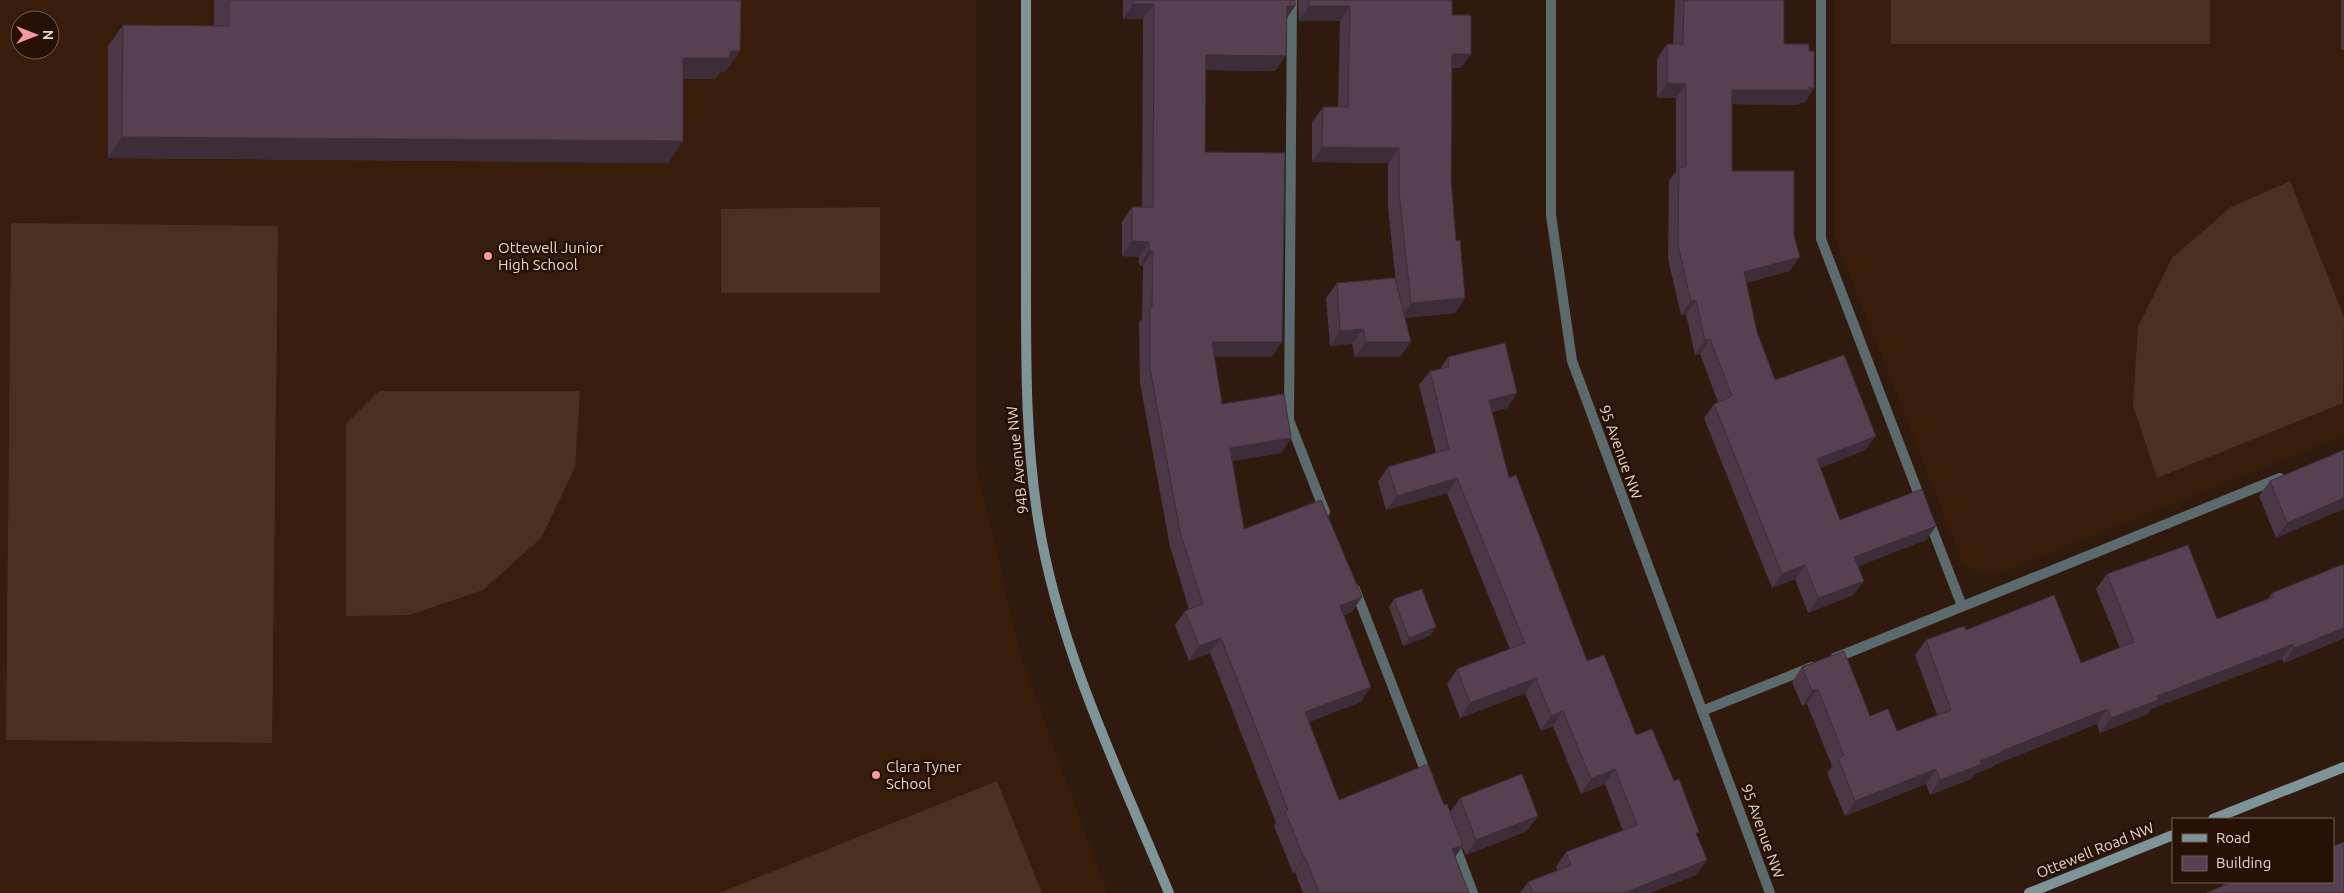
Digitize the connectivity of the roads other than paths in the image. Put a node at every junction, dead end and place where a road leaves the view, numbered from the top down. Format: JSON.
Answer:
{"nodes":[{"id":1,"x":1026,"y":0,"type":"edge"},
{"id":2,"x":1292,"y":0,"type":"edge"},
{"id":3,"x":1551,"y":0,"type":"edge"},
{"id":4,"x":1821,"y":0,"type":"edge"},
{"id":5,"x":2290,"y":474,"type":"edge"},
{"id":6,"x":1329,"y":522,"type":"edge"},
{"id":7,"x":1350,"y":577,"type":"edge"},
{"id":8,"x":1962,"y":606,"type":"junction"},
{"id":9,"x":1702,"y":711,"type":"junction"},
{"id":10,"x":2344,"y":767,"type":"edge"},
{"id":11,"x":1434,"y":791,"type":"edge"},
{"id":12,"x":2216,"y":818,"type":"edge"},
{"id":13,"x":1448,"y":828,"type":"edge"},
{"id":14,"x":2172,"y":835,"type":"edge"},
{"id":15,"x":1169,"y":893,"type":"edge"},
{"id":16,"x":1473,"y":893,"type":"edge"},
{"id":17,"x":1770,"y":893,"type":"edge"},
{"id":18,"x":2029,"y":893,"type":"edge"}],
"edges":[{"from":1,"to":15,"type":"street","name":"94B Avenue NW"},
{"from":2,"to":6,"type":"street"},
{"from":3,"to":9,"type":"street","name":"95 Avenue NW"},
{"from":4,"to":8,"type":"street"},
{"from":5,"to":8,"type":"street"},
{"from":7,"to":11,"type":"street"},
{"from":8,"to":9,"type":"street"},
{"from":9,"to":17,"type":"street","name":"95 Avenue NW"},
{"from":10,"to":12,"type":"street"},
{"from":13,"to":16,"type":"street"},
{"from":14,"to":18,"type":"street","name":"Ottewell Road NW"}]}
